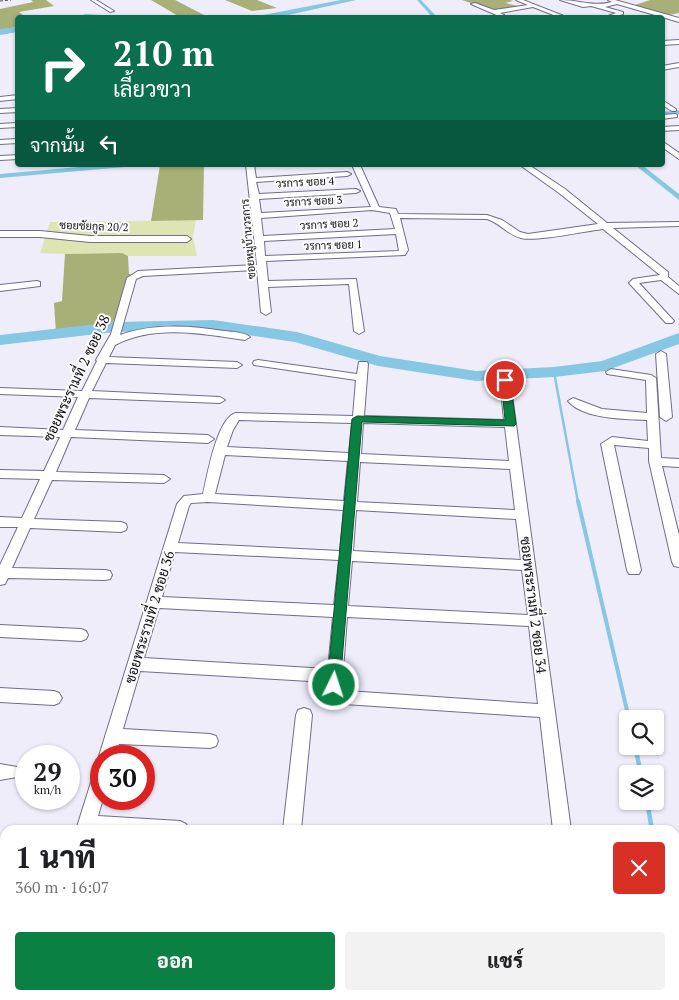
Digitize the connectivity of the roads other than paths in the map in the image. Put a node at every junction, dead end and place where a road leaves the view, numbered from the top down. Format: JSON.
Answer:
{"nodes":[{"id":1,"x":93,"y":0,"type":"edge"},
{"id":2,"x":317,"y":0,"type":"edge"},
{"id":3,"x":518,"y":0,"type":"edge"},
{"id":4,"x":562,"y":0,"type":"edge"},
{"id":5,"x":610,"y":0,"type":"edge"},
{"id":6,"x":618,"y":2,"type":"junction"},
{"id":7,"x":329,"y":3,"type":"dead end"},
{"id":8,"x":638,"y":3,"type":"dead end"},
{"id":9,"x":473,"y":4,"type":"dead end"},
{"id":10,"x":535,"y":6,"type":"junction"},
{"id":11,"x":583,"y":6,"type":"junction"},
{"id":12,"x":630,"y":6,"type":"junction"},
{"id":13,"x":600,"y":7,"type":"junction"},
{"id":14,"x":571,"y":8,"type":"dead end"},
{"id":15,"x":112,"y":10,"type":"dead end"},
{"id":16,"x":561,"y":10,"type":"dead end"},
{"id":17,"x":494,"y":12,"type":"junction"},
{"id":18,"x":501,"y":15,"type":"edge"},
{"id":19,"x":554,"y":15,"type":"edge"},
{"id":20,"x":615,"y":15,"type":"edge"},
{"id":21,"x":662,"y":15,"type":"edge"},
{"id":22,"x":665,"y":16,"type":"edge"},
{"id":23,"x":679,"y":20,"type":"edge"},
{"id":24,"x":679,"y":42,"type":"edge"},
{"id":25,"x":665,"y":43,"type":"edge"},
{"id":26,"x":678,"y":66,"type":"edge"},
{"id":27,"x":665,"y":68,"type":"edge"},
{"id":28,"x":15,"y":98,"type":"edge"},
{"id":29,"x":1,"y":101,"type":"edge"},
{"id":30,"x":665,"y":105,"type":"edge"},
{"id":31,"x":15,"y":110,"type":"edge"},
{"id":32,"x":0,"y":111,"type":"edge"},
{"id":33,"x":665,"y":116,"type":"edge"},
{"id":34,"x":15,"y":125,"type":"edge"},
{"id":35,"x":0,"y":126,"type":"edge"},
{"id":36,"x":679,"y":128,"type":"edge"},
{"id":37,"x":665,"y":130,"type":"edge"},
{"id":38,"x":15,"y":141,"type":"edge"},
{"id":39,"x":0,"y":142,"type":"edge"},
{"id":40,"x":665,"y":143,"type":"edge"},
{"id":41,"x":15,"y":157,"type":"edge"},
{"id":42,"x":0,"y":158,"type":"edge"},
{"id":43,"x":676,"y":158,"type":"edge"},
{"id":44,"x":250,"y":167,"type":"edge"},
{"id":45,"x":357,"y":167,"type":"edge"},
{"id":46,"x":527,"y":167,"type":"edge"},
{"id":47,"x":347,"y":174,"type":"dead end"},
{"id":48,"x":253,"y":180,"type":"junction"},
{"id":49,"x":356,"y":191,"type":"dead end"},
{"id":50,"x":255,"y":197,"type":"junction"},
{"id":51,"x":373,"y":209,"type":"junction"},
{"id":52,"x":394,"y":214,"type":"junction"},
{"id":53,"x":257,"y":216,"type":"junction"},
{"id":54,"x":679,"y":224,"type":"edge"},
{"id":55,"x":604,"y":226,"type":"junction"},
{"id":56,"x":400,"y":231,"type":"junction"},
{"id":57,"x":0,"y":234,"type":"edge"},
{"id":58,"x":259,"y":238,"type":"junction"},
{"id":59,"x":187,"y":239,"type":"dead end"},
{"id":60,"x":261,"y":263,"type":"junction"},
{"id":61,"x":677,"y":275,"type":"dead end"},
{"id":62,"x":664,"y":276,"type":"junction"},
{"id":63,"x":37,"y":284,"type":"dead end"},
{"id":64,"x":264,"y":284,"type":"junction"},
{"id":65,"x":0,"y":288,"type":"edge"},
{"id":66,"x":679,"y":290,"type":"edge"},
{"id":67,"x":266,"y":312,"type":"dead end"},
{"id":68,"x":669,"y":321,"type":"dead end"},
{"id":69,"x":359,"y":331,"type":"dead end"},
{"id":70,"x":116,"y":334,"type":"junction"},
{"id":71,"x":245,"y":336,"type":"dead end"},
{"id":72,"x":661,"y":354,"type":"dead end"},
{"id":73,"x":101,"y":360,"type":"junction"},
{"id":74,"x":258,"y":363,"type":"dead end"},
{"id":75,"x":236,"y":365,"type":"dead end"},
{"id":76,"x":611,"y":372,"type":"dead end"},
{"id":77,"x":505,"y":380,"type":"dead end"},
{"id":78,"x":651,"y":386,"type":"junction"},
{"id":79,"x":664,"y":388,"type":"junction"},
{"id":80,"x":0,"y":391,"type":"edge"},
{"id":81,"x":85,"y":395,"type":"junction"},
{"id":82,"x":220,"y":400,"type":"dead end"},
{"id":83,"x":573,"y":401,"type":"dead end"},
{"id":84,"x":659,"y":417,"type":"junction"},
{"id":85,"x":357,"y":419,"type":"junction"},
{"id":86,"x":511,"y":424,"type":"junction"},
{"id":87,"x":0,"y":432,"type":"edge"},
{"id":88,"x":66,"y":435,"type":"junction"},
{"id":89,"x":208,"y":439,"type":"dead end"},
{"id":90,"x":655,"y":445,"type":"junction"},
{"id":91,"x":220,"y":451,"type":"junction"},
{"id":92,"x":354,"y":458,"type":"junction"},
{"id":93,"x":655,"y":460,"type":"junction"},
{"id":94,"x":679,"y":463,"type":"edge"},
{"id":95,"x":516,"y":465,"type":"junction"},
{"id":96,"x":0,"y":474,"type":"edge"},
{"id":97,"x":48,"y":476,"type":"junction"},
{"id":98,"x":164,"y":479,"type":"dead end"},
{"id":99,"x":208,"y":498,"type":"junction"},
{"id":100,"x":351,"y":504,"type":"junction"},
{"id":101,"x":522,"y":515,"type":"junction"},
{"id":102,"x":0,"y":522,"type":"edge"},
{"id":103,"x":26,"y":524,"type":"junction"},
{"id":104,"x":121,"y":527,"type":"dead end"},
{"id":105,"x":170,"y":547,"type":"junction"},
{"id":106,"x":346,"y":556,"type":"junction"},
{"id":107,"x":679,"y":562,"type":"edge"},
{"id":108,"x":529,"y":566,"type":"junction"},
{"id":109,"x":634,"y":570,"type":"dead end"},
{"id":110,"x":1,"y":575,"type":"edge"},
{"id":111,"x":105,"y":575,"type":"dead end"},
{"id":112,"x":153,"y":602,"type":"junction"},
{"id":113,"x":340,"y":610,"type":"junction"},
{"id":114,"x":536,"y":621,"type":"junction"},
{"id":115,"x":0,"y":631,"type":"edge"},
{"id":116,"x":81,"y":635,"type":"dead end"},
{"id":117,"x":135,"y":664,"type":"junction"},
{"id":118,"x":333,"y":676,"type":"junction"},
{"id":119,"x":0,"y":695,"type":"edge"},
{"id":120,"x":54,"y":698,"type":"dead end"},
{"id":121,"x":547,"y":711,"type":"junction"},
{"id":122,"x":304,"y":715,"type":"dead end"},
{"id":123,"x":113,"y":736,"type":"junction"},
{"id":124,"x":210,"y":741,"type":"dead end"},
{"id":125,"x":110,"y":745,"type":"edge"},
{"id":126,"x":91,"y":810,"type":"edge"},
{"id":127,"x":87,"y":825,"type":"edge"},
{"id":128,"x":293,"y":825,"type":"edge"},
{"id":129,"x":561,"y":825,"type":"edge"}],
"edges":[{"from":1,"to":15,"type":"street"},
{"from":2,"to":7,"type":"street"},
{"from":3,"to":10,"type":"street"},
{"from":4,"to":11,"type":"street"},
{"from":5,"to":6,"type":"street"},
{"from":6,"to":12,"type":"street"},
{"from":6,"to":13,"type":"street"},
{"from":8,"to":12,"type":"street"},
{"from":9,"to":17,"type":"street"},
{"from":10,"to":17,"type":"street"},
{"from":10,"to":19,"type":"street"},
{"from":11,"to":13,"type":"street"},
{"from":11,"to":14,"type":"street"},
{"from":12,"to":21,"type":"street"},
{"from":13,"to":20,"type":"street"},
{"from":16,"to":19,"type":"street"},
{"from":17,"to":18,"type":"street"},
{"from":22,"to":23,"type":"street"},
{"from":24,"to":25,"type":"street"},
{"from":26,"to":27,"type":"street"},
{"from":28,"to":29,"type":"street"},
{"from":30,"to":33,"type":"street"},
{"from":31,"to":32,"type":"street"},
{"from":34,"to":35,"type":"street"},
{"from":36,"to":37,"type":"street"},
{"from":38,"to":39,"type":"street"},
{"from":40,"to":43,"type":"street"},
{"from":41,"to":42,"type":"street"},
{"from":44,"to":48,"type":"street","name":"ซอยหมู่บ้านวรการ"},
{"from":45,"to":51,"type":"street"},
{"from":46,"to":55,"type":"street"},
{"from":47,"to":48,"type":"street"},
{"from":48,"to":50,"type":"street","name":"ซอยหมู่บ้านวรการ"},
{"from":49,"to":50,"type":"street","name":"วรการ ซอย 4"},
{"from":50,"to":53,"type":"street","name":"ซอยหมู่บ้านวรการ"},
{"from":51,"to":52,"type":"street","name":"วรการ ซอย 3"},
{"from":51,"to":53,"type":"street","name":"วรการ ซอย 3"},
{"from":52,"to":55,"type":"street","name":"วรการ ซอย 3"},
{"from":52,"to":56,"type":"street"},
{"from":53,"to":58,"type":"street","name":"ซอยหมู่บ้านวรการ"},
{"from":54,"to":55,"type":"street","name":"วรการ ซอย 3"},
{"from":55,"to":62,"type":"street"},
{"from":56,"to":58,"type":"street","name":"วรการ ซอย 2"},
{"from":56,"to":60,"type":"street","name":"วรการ ซอย 1"},
{"from":57,"to":59,"type":"street","name":"ซอยชัยกูล 20/2"},
{"from":58,"to":60,"type":"street","name":"ซอยหมู่บ้านวรการ"},
{"from":60,"to":64,"type":"street","name":"ซอยหมู่บ้านวรการ"},
{"from":60,"to":70,"type":"street","name":"ซอยพระรามที่ 2 ซอย 38"},
{"from":61,"to":62,"type":"street"},
{"from":62,"to":66,"type":"street"},
{"from":62,"to":68,"type":"street"},
{"from":63,"to":65,"type":"street"},
{"from":64,"to":67,"type":"street","name":"ซอยหมู่บ้านวรการ"},
{"from":64,"to":69,"type":"street"},
{"from":70,"to":71,"type":"street"},
{"from":70,"to":73,"type":"street","name":"ซอยพระรามที่ 2 ซอย 38"},
{"from":72,"to":79,"type":"street"},
{"from":73,"to":75,"type":"street"},
{"from":73,"to":81,"type":"street","name":"ซอยพระรามที่ 2 ซอย 38"},
{"from":74,"to":85,"type":"street"},
{"from":76,"to":78,"type":"street"},
{"from":77,"to":86,"type":"street","name":"ซอยพระรามที่ 2 ซอย 34"},
{"from":78,"to":79,"type":"street"},
{"from":78,"to":84,"type":"street"},
{"from":79,"to":84,"type":"street"},
{"from":80,"to":81,"type":"street"},
{"from":81,"to":82,"type":"street"},
{"from":81,"to":88,"type":"street","name":"ซอยพระรามที่ 2 ซอย 38"},
{"from":83,"to":84,"type":"street"},
{"from":84,"to":90,"type":"street"},
{"from":85,"to":86,"type":"street"},
{"from":85,"to":91,"type":"street"},
{"from":85,"to":92,"type":"street"},
{"from":86,"to":95,"type":"street","name":"ซอยพระรามที่ 2 ซอย 34"},
{"from":87,"to":88,"type":"street"},
{"from":88,"to":89,"type":"street"},
{"from":88,"to":97,"type":"street","name":"ซอยพระรามที่ 2 ซอย 38"},
{"from":90,"to":93,"type":"street"},
{"from":90,"to":109,"type":"street"},
{"from":91,"to":92,"type":"street"},
{"from":91,"to":99,"type":"street"},
{"from":92,"to":95,"type":"street"},
{"from":92,"to":100,"type":"street"},
{"from":93,"to":94,"type":"street"},
{"from":93,"to":107,"type":"street"},
{"from":95,"to":101,"type":"street","name":"ซอยพระรามที่ 2 ซอย 34"},
{"from":96,"to":97,"type":"street"},
{"from":97,"to":98,"type":"street"},
{"from":97,"to":103,"type":"street","name":"ซอยพระรามที่ 2 ซอย 38"},
{"from":99,"to":100,"type":"street"},
{"from":99,"to":105,"type":"street","name":"ซอยพระรามที่ 2 ซอย 36"},
{"from":100,"to":101,"type":"street"},
{"from":100,"to":106,"type":"street"},
{"from":101,"to":108,"type":"street","name":"ซอยพระรามที่ 2 ซอย 34"},
{"from":102,"to":103,"type":"street"},
{"from":103,"to":104,"type":"street"},
{"from":103,"to":110,"type":"street","name":"ซอยพระรามที่ 2 ซอย 38"},
{"from":105,"to":106,"type":"street"},
{"from":105,"to":112,"type":"street","name":"ซอยพระรามที่ 2 ซอย 36"},
{"from":106,"to":108,"type":"street"},
{"from":106,"to":113,"type":"street"},
{"from":108,"to":114,"type":"street","name":"ซอยพระรามที่ 2 ซอย 34"},
{"from":110,"to":111,"type":"street"},
{"from":112,"to":113,"type":"street"},
{"from":112,"to":117,"type":"street","name":"ซอยพระรามที่ 2 ซอย 36"},
{"from":113,"to":114,"type":"street"},
{"from":113,"to":118,"type":"street"},
{"from":114,"to":121,"type":"street","name":"ซอยพระรามที่ 2 ซอย 34"},
{"from":115,"to":116,"type":"street"},
{"from":117,"to":118,"type":"street"},
{"from":117,"to":123,"type":"street","name":"ซอยพระรามที่ 2 ซอย 36"},
{"from":118,"to":121,"type":"street"},
{"from":119,"to":120,"type":"street"},
{"from":121,"to":129,"type":"street","name":"ซอยพระรามที่ 2 ซอย 34"},
{"from":122,"to":128,"type":"street"},
{"from":123,"to":124,"type":"street"},
{"from":123,"to":125,"type":"street","name":"ซอยพระรามที่ 2 ซอย 36"},
{"from":126,"to":127,"type":"street"}]}
